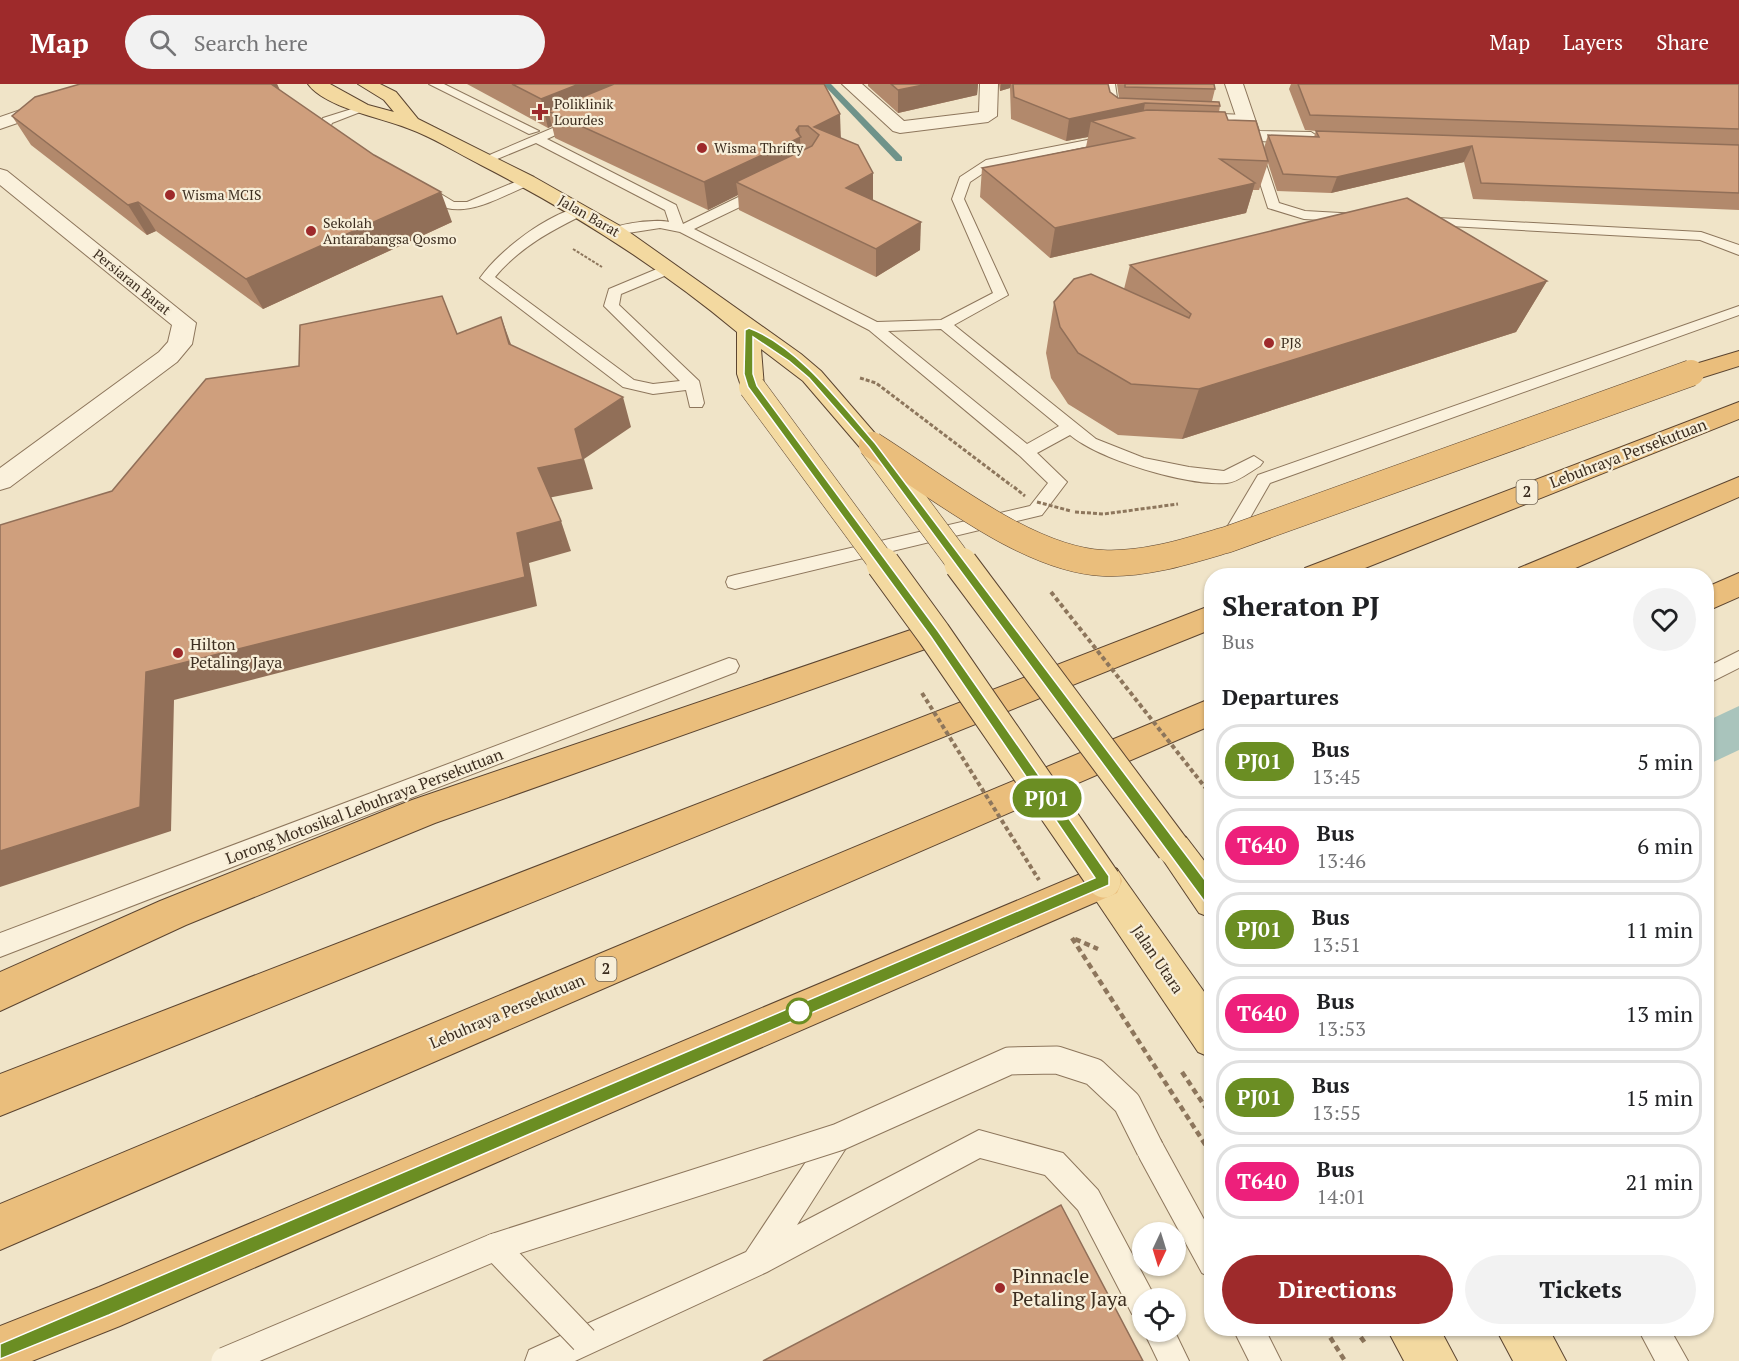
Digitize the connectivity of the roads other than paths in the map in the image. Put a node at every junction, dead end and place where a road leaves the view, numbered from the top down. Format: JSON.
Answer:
{"nodes":[{"id":1,"x":113,"y":84,"type":"edge"},
{"id":2,"x":317,"y":84,"type":"edge"},
{"id":3,"x":367,"y":84,"type":"edge"},
{"id":4,"x":435,"y":84,"type":"edge"},
{"id":5,"x":851,"y":84,"type":"edge"},
{"id":6,"x":989,"y":84,"type":"edge"},
{"id":7,"x":1110,"y":84,"type":"edge"},
{"id":8,"x":1234,"y":84,"type":"edge"},
{"id":9,"x":362,"y":109,"type":"junction"},
{"id":10,"x":587,"y":114,"type":"edge"},
{"id":11,"x":1126,"y":114,"type":"edge"},
{"id":12,"x":1186,"y":116,"type":"edge"},
{"id":13,"x":0,"y":123,"type":"edge"},
{"id":14,"x":415,"y":124,"type":"junction"},
{"id":15,"x":1245,"y":130,"type":"junction"},
{"id":16,"x":535,"y":135,"type":"junction"},
{"id":17,"x":1130,"y":135,"type":"edge"},
{"id":18,"x":1334,"y":139,"type":"edge"},
{"id":19,"x":352,"y":147,"type":"edge"},
{"id":20,"x":480,"y":157,"type":"junction"},
{"id":21,"x":0,"y":175,"type":"edge"},
{"id":22,"x":527,"y":181,"type":"junction"},
{"id":23,"x":412,"y":183,"type":"edge"},
{"id":24,"x":777,"y":184,"type":"edge"},
{"id":25,"x":582,"y":210,"type":"junction"},
{"id":26,"x":1374,"y":218,"type":"edge"},
{"id":27,"x":1409,"y":220,"type":"edge"},
{"id":28,"x":680,"y":228,"type":"junction"},
{"id":29,"x":615,"y":231,"type":"junction"},
{"id":30,"x":1739,"y":251,"type":"edge"},
{"id":31,"x":669,"y":269,"type":"junction"},
{"id":32,"x":1739,"y":310,"type":"edge"},
{"id":33,"x":944,"y":324,"type":"junction"},
{"id":34,"x":874,"y":327,"type":"junction"},
{"id":35,"x":749,"y":330,"type":"junction"},
{"id":36,"x":1739,"y":358,"type":"edge"},
{"id":37,"x":693,"y":384,"type":"junction"},
{"id":38,"x":696,"y":403,"type":"dead end"},
{"id":39,"x":1739,"y":410,"type":"edge"},
{"id":40,"x":1071,"y":427,"type":"junction"},
{"id":41,"x":872,"y":445,"type":"junction"},
{"id":42,"x":1026,"y":452,"type":"junction"},
{"id":43,"x":1254,"y":462,"type":"dead end"},
{"id":44,"x":0,"y":481,"type":"edge"},
{"id":45,"x":1739,"y":486,"type":"edge"},
{"id":46,"x":1229,"y":539,"type":"junction"},
{"id":47,"x":1335,"y":568,"type":"edge"},
{"id":48,"x":1548,"y":568,"type":"edge"},
{"id":49,"x":735,"y":582,"type":"dead end"},
{"id":50,"x":1739,"y":584,"type":"edge"},
{"id":51,"x":1714,"y":596,"type":"edge"},
{"id":52,"x":1204,"y":620,"type":"edge"},
{"id":53,"x":934,"y":634,"type":"junction"},
{"id":54,"x":1739,"y":659,"type":"edge"},
{"id":55,"x":729,"y":666,"type":"dead end"},
{"id":56,"x":1714,"y":672,"type":"edge"},
{"id":57,"x":1204,"y":714,"type":"edge"},
{"id":58,"x":1104,"y":881,"type":"junction"},
{"id":59,"x":1204,"y":889,"type":"edge"},
{"id":60,"x":0,"y":945,"type":"edge"},
{"id":61,"x":2,"y":990,"type":"edge"},
{"id":62,"x":1204,"y":1026,"type":"edge"},
{"id":63,"x":0,"y":1095,"type":"edge"},
{"id":64,"x":838,"y":1137,"type":"junction"},
{"id":65,"x":0,"y":1227,"type":"edge"},
{"id":66,"x":495,"y":1247,"type":"junction"},
{"id":67,"x":1204,"y":1248,"type":"edge"},
{"id":68,"x":757,"y":1262,"type":"junction"},
{"id":69,"x":1135,"y":1288,"type":"edge"},
{"id":70,"x":1252,"y":1336,"type":"edge"},
{"id":71,"x":1416,"y":1336,"type":"edge"},
{"id":72,"x":1525,"y":1336,"type":"edge"},
{"id":73,"x":1657,"y":1336,"type":"edge"},
{"id":74,"x":584,"y":1340,"type":"junction"},
{"id":75,"x":1164,"y":1342,"type":"edge"},
{"id":76,"x":0,"y":1350,"type":"edge"},
{"id":77,"x":225,"y":1361,"type":"edge"},
{"id":78,"x":540,"y":1361,"type":"edge"},
{"id":79,"x":1174,"y":1361,"type":"edge"},
{"id":80,"x":1266,"y":1361,"type":"edge"},
{"id":81,"x":1433,"y":1361,"type":"edge"},
{"id":82,"x":1542,"y":1361,"type":"edge"},
{"id":83,"x":1673,"y":1361,"type":"edge"}],
"edges":[{"from":1,"to":13,"type":"street"},
{"from":2,"to":9,"type":"main road","name":"Jalan Barat"},
{"from":3,"to":14,"type":"main road","name":"Jalan Barat"},
{"from":4,"to":16,"type":"lane"},
{"from":5,"to":6,"type":"street"},
{"from":7,"to":11,"type":"lane"},
{"from":8,"to":15,"type":"street"},
{"from":9,"to":14,"type":"main road","name":"Jalan Barat"},
{"from":9,"to":19,"type":"lane"},
{"from":10,"to":16,"type":"lane"},
{"from":12,"to":15,"type":"lane"},
{"from":14,"to":20,"type":"main road","name":"Jalan Barat"},
{"from":15,"to":18,"type":"street"},
{"from":15,"to":26,"type":"lane"},
{"from":16,"to":20,"type":"lane"},
{"from":16,"to":28,"type":"lane"},
{"from":17,"to":33,"type":"lane"},
{"from":20,"to":22,"type":"main road","name":"Jalan Barat"},
{"from":21,"to":44,"type":"street","name":"Persiaran Barat"},
{"from":22,"to":23,"type":"lane"},
{"from":22,"to":25,"type":"main road","name":"Jalan Barat"},
{"from":24,"to":28,"type":"lane"},
{"from":25,"to":29,"type":"main road","name":"Jalan Barat"},
{"from":25,"to":37,"type":"lane"},
{"from":27,"to":30,"type":"lane"},
{"from":28,"to":29,"type":"lane"},
{"from":28,"to":34,"type":"lane"},
{"from":29,"to":31,"type":"main road","name":"Jalan Barat"},
{"from":31,"to":35,"type":"main road","name":"Jalan Barat"},
{"from":31,"to":37,"type":"lane"},
{"from":32,"to":46,"type":"lane"},
{"from":33,"to":34,"type":"lane"},
{"from":33,"to":40,"type":"lane"},
{"from":34,"to":42,"type":"lane"},
{"from":35,"to":41,"type":"main road","name":"Jalan Barat"},
{"from":35,"to":53,"type":"main road","bridge":true},
{"from":36,"to":46,"type":"highway","bridge":true},
{"from":37,"to":38,"type":"lane"},
{"from":39,"to":47,"type":"highway","name":"Lebuhraya Persekutuan","number":"2"},
{"from":40,"to":42,"type":"lane"},
{"from":40,"to":43,"type":"lane"},
{"from":41,"to":46,"type":"highway","bridge":true},
{"from":41,"to":59,"type":"main road","name":"Jalan Barat","bridge":true},
{"from":42,"to":49,"type":"lane"},
{"from":45,"to":48,"type":"highway"},
{"from":50,"to":51,"type":"highway"},
{"from":52,"to":63,"type":"highway"},
{"from":53,"to":58,"type":"main road","bridge":true},
{"from":53,"to":61,"type":"highway"},
{"from":54,"to":56,"type":"lane"},
{"from":55,"to":60,"type":"lane","name":"Lorong Motosikal Lebuhraya Persekutuan"},
{"from":57,"to":65,"type":"highway","name":"Lebuhraya Persekutuan","number":"2"},
{"from":58,"to":62,"type":"main road","name":"Jalan Utara"},
{"from":58,"to":76,"type":"highway"},
{"from":64,"to":66,"type":"lane","bridge":true},
{"from":64,"to":67,"type":"lane","bridge":true},
{"from":64,"to":68,"type":"lane"},
{"from":66,"to":74,"type":"lane","bridge":true},
{"from":66,"to":77,"type":"lane","bridge":true},
{"from":68,"to":69,"type":"lane"},
{"from":68,"to":74,"type":"lane"},
{"from":70,"to":80,"type":"lane"},
{"from":71,"to":81,"type":"main road"},
{"from":72,"to":82,"type":"main road"},
{"from":73,"to":83,"type":"lane"},
{"from":74,"to":78,"type":"lane"},
{"from":75,"to":79,"type":"lane"}]}
